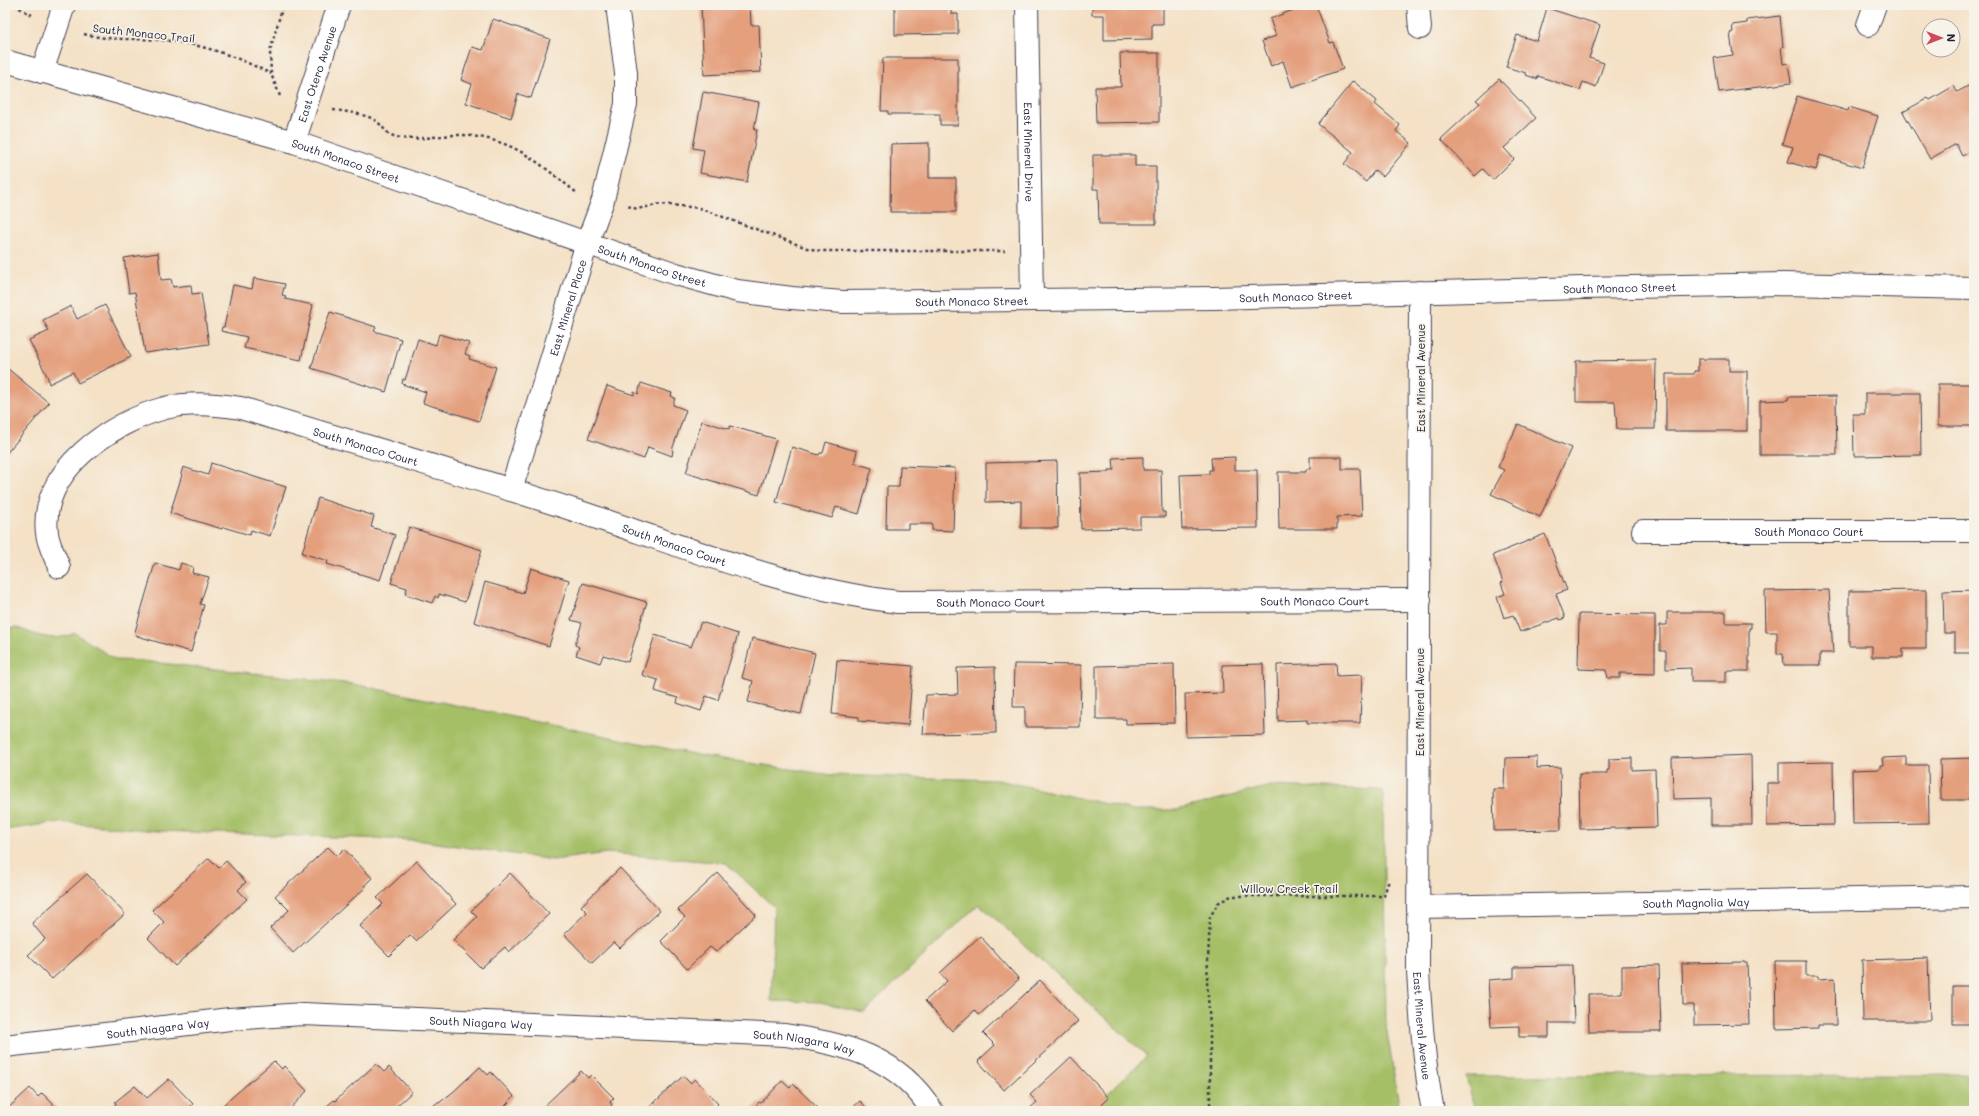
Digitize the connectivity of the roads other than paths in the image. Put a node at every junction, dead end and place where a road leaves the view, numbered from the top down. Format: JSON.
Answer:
{"nodes":[{"id":1,"x":64,"y":5,"type":"edge"},
{"id":2,"x":339,"y":5,"type":"edge"},
{"id":3,"x":617,"y":5,"type":"edge"},
{"id":4,"x":1028,"y":5,"type":"edge"},
{"id":5,"x":1418,"y":5,"type":"edge"},
{"id":6,"x":1420,"y":28,"type":"dead end"},
{"id":7,"x":5,"y":61,"type":"edge"},
{"id":8,"x":42,"y":72,"type":"junction"},
{"id":9,"x":294,"y":142,"type":"junction"},
{"id":10,"x":587,"y":243,"type":"junction"},
{"id":11,"x":1974,"y":288,"type":"edge"},
{"id":12,"x":1420,"y":292,"type":"junction"},
{"id":13,"x":1032,"y":299,"type":"junction"},
{"id":14,"x":511,"y":490,"type":"junction"},
{"id":15,"x":1643,"y":531,"type":"dead end"},
{"id":16,"x":1974,"y":531,"type":"edge"},
{"id":17,"x":59,"y":567,"type":"dead end"},
{"id":18,"x":1420,"y":600,"type":"junction"},
{"id":19,"x":1974,"y":897,"type":"edge"},
{"id":20,"x":1418,"y":907,"type":"junction"},
{"id":21,"x":5,"y":1046,"type":"edge"},
{"id":22,"x":932,"y":1111,"type":"edge"},
{"id":23,"x":1433,"y":1111,"type":"edge"}],
"edges":[{"from":1,"to":8,"type":"street"},
{"from":2,"to":9,"type":"street","name":"East Otero Avenue"},
{"from":3,"to":10,"type":"street","name":"East Mineral Place"},
{"from":4,"to":13,"type":"street","name":"East Mineral Drive"},
{"from":5,"to":6,"type":"street"},
{"from":7,"to":8,"type":"street","name":"South Monaco Street"},
{"from":8,"to":9,"type":"street","name":"South Monaco Street"},
{"from":9,"to":10,"type":"street","name":"South Monaco Street"},
{"from":10,"to":13,"type":"street","name":"South Monaco Street"},
{"from":10,"to":14,"type":"street","name":"East Mineral Place"},
{"from":11,"to":12,"type":"street","name":"South Monaco Street"},
{"from":12,"to":13,"type":"street","name":"South Monaco Street"},
{"from":12,"to":18,"type":"street","name":"East Mineral Avenue"},
{"from":14,"to":17,"type":"street","name":"South Monaco Court"},
{"from":14,"to":18,"type":"street","name":"South Monaco Court"},
{"from":15,"to":16,"type":"street","name":"South Monaco Court"},
{"from":18,"to":20,"type":"street","name":"East Mineral Avenue"},
{"from":19,"to":20,"type":"street","name":"South Magnolia Way"},
{"from":20,"to":23,"type":"street","name":"East Mineral Avenue"},
{"from":21,"to":22,"type":"street","name":"South Niagara Way"}]}
